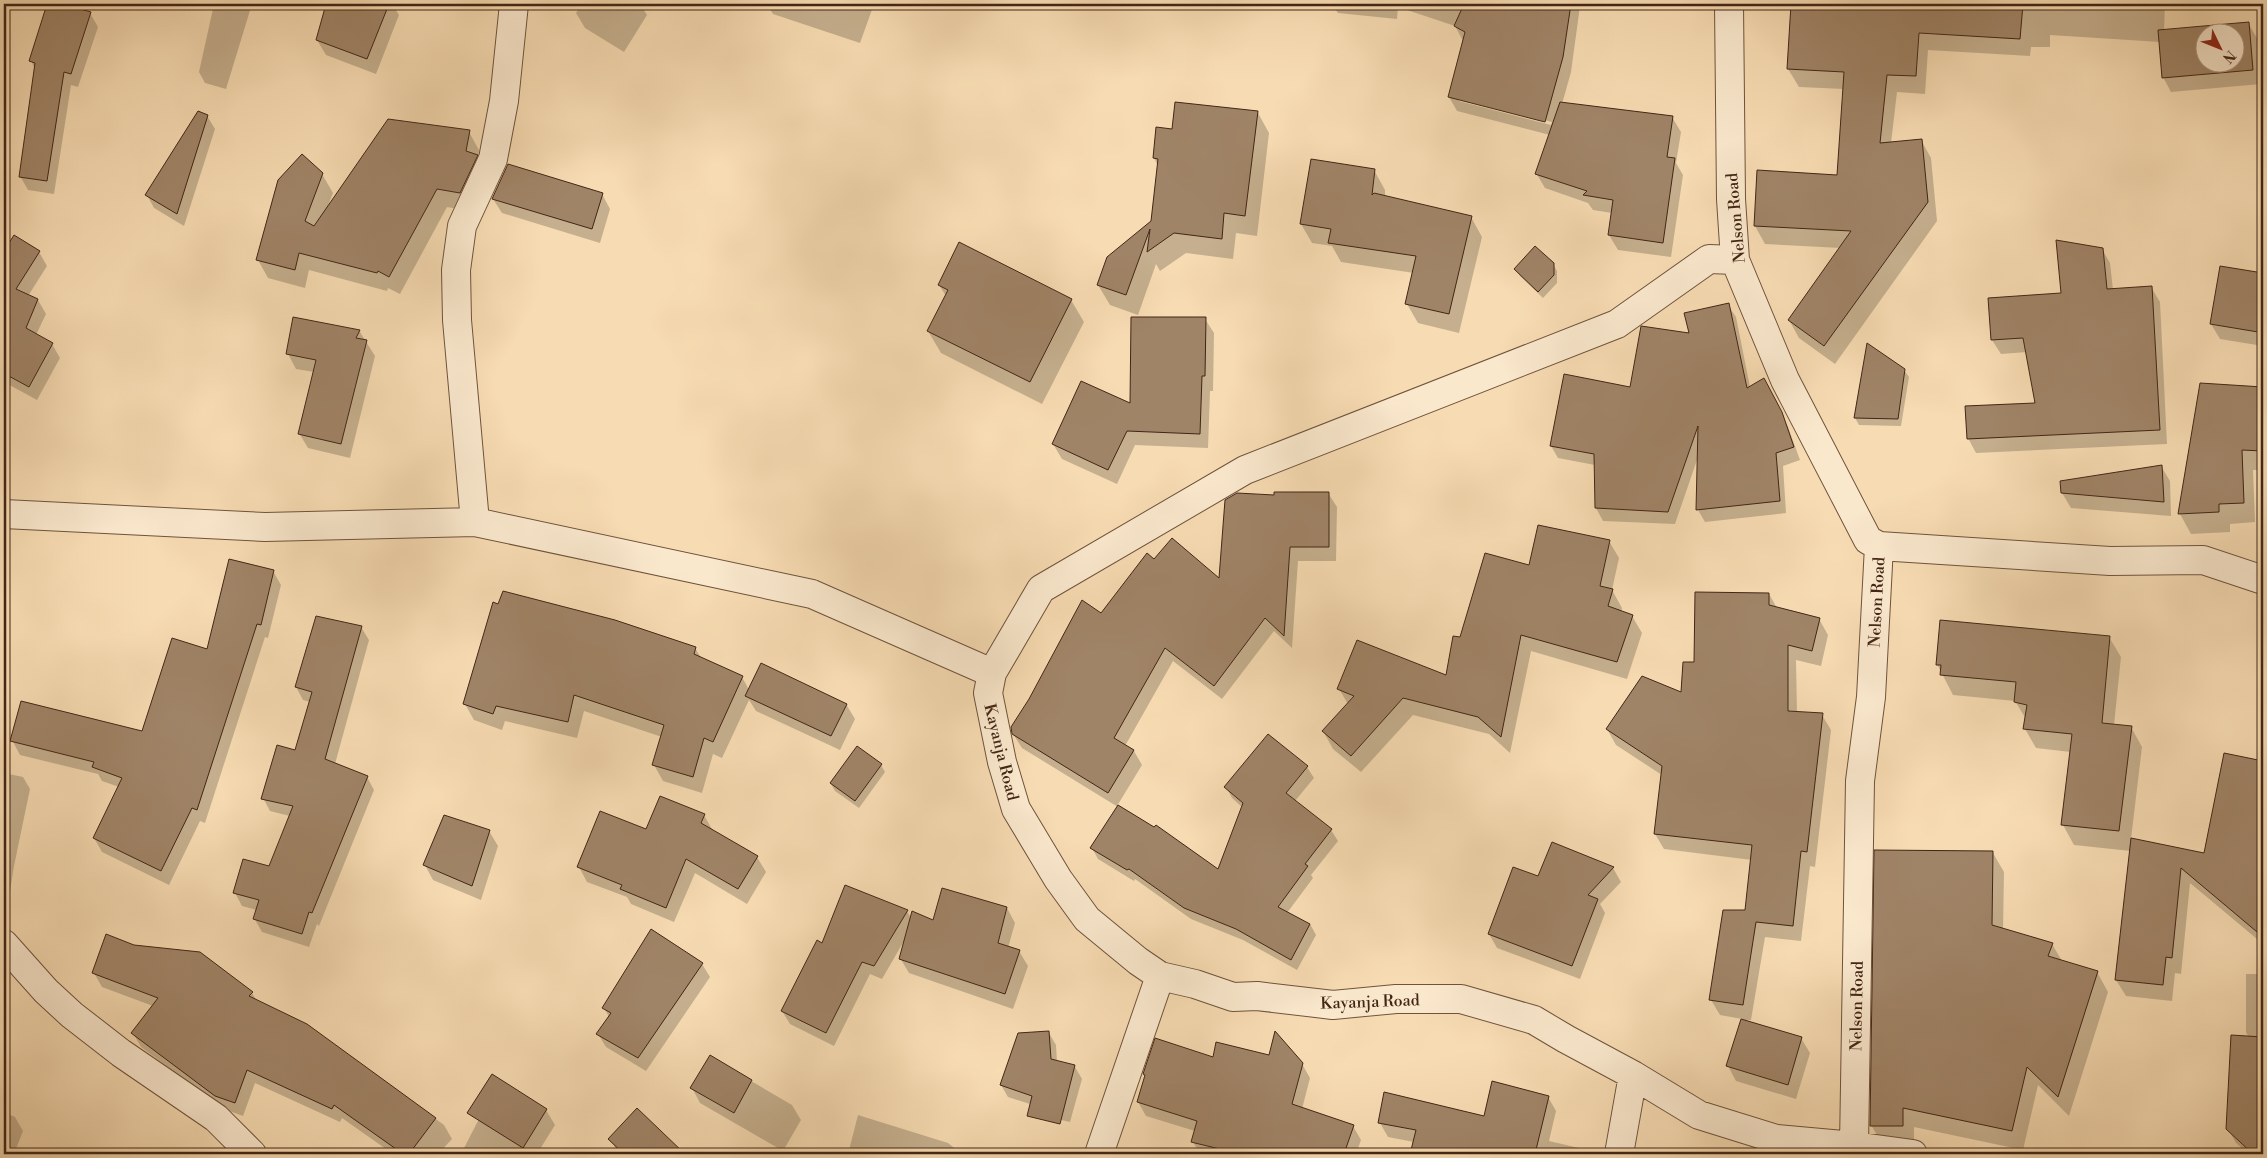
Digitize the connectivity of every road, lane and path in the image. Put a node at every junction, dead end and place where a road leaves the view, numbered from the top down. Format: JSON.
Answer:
{"nodes":[{"id":1,"x":514,"y":4,"type":"edge"},
{"id":2,"x":1729,"y":4,"type":"edge"},
{"id":3,"x":1735,"y":260,"type":"junction"},
{"id":4,"x":4,"y":514,"type":"edge"},
{"id":5,"x":475,"y":522,"type":"junction"},
{"id":6,"x":1879,"y":546,"type":"junction"},
{"id":7,"x":2263,"y":580,"type":"edge"},
{"id":8,"x":992,"y":673,"type":"junction"},
{"id":9,"x":4,"y":944,"type":"edge"},
{"id":10,"x":1160,"y":976,"type":"junction"},
{"id":11,"x":1632,"y":1075,"type":"junction"},
{"id":12,"x":1854,"y":1146,"type":"junction"},
{"id":13,"x":252,"y":1154,"type":"edge"},
{"id":14,"x":1098,"y":1154,"type":"edge"},
{"id":15,"x":1619,"y":1154,"type":"edge"},
{"id":16,"x":1913,"y":1154,"type":"edge"}],
"edges":[{"from":1,"to":5,"type":"street"},
{"from":2,"to":3,"type":"street","name":"Nelson Road"},
{"from":3,"to":6,"type":"street","name":"Nelson Road"},
{"from":3,"to":8,"type":"street"},
{"from":4,"to":5,"type":"street"},
{"from":5,"to":8,"type":"street"},
{"from":6,"to":7,"type":"street"},
{"from":6,"to":12,"type":"street","name":"Nelson Road"},
{"from":8,"to":10,"type":"street","name":"Kayanja Road"},
{"from":9,"to":13,"type":"street"},
{"from":10,"to":11,"type":"street","name":"Kayanja Road"},
{"from":10,"to":14,"type":"street"},
{"from":11,"to":12,"type":"street","name":"Kayanja Road"},
{"from":11,"to":15,"type":"street"},
{"from":12,"to":16,"type":"street","name":"Kayanja Road"}]}
